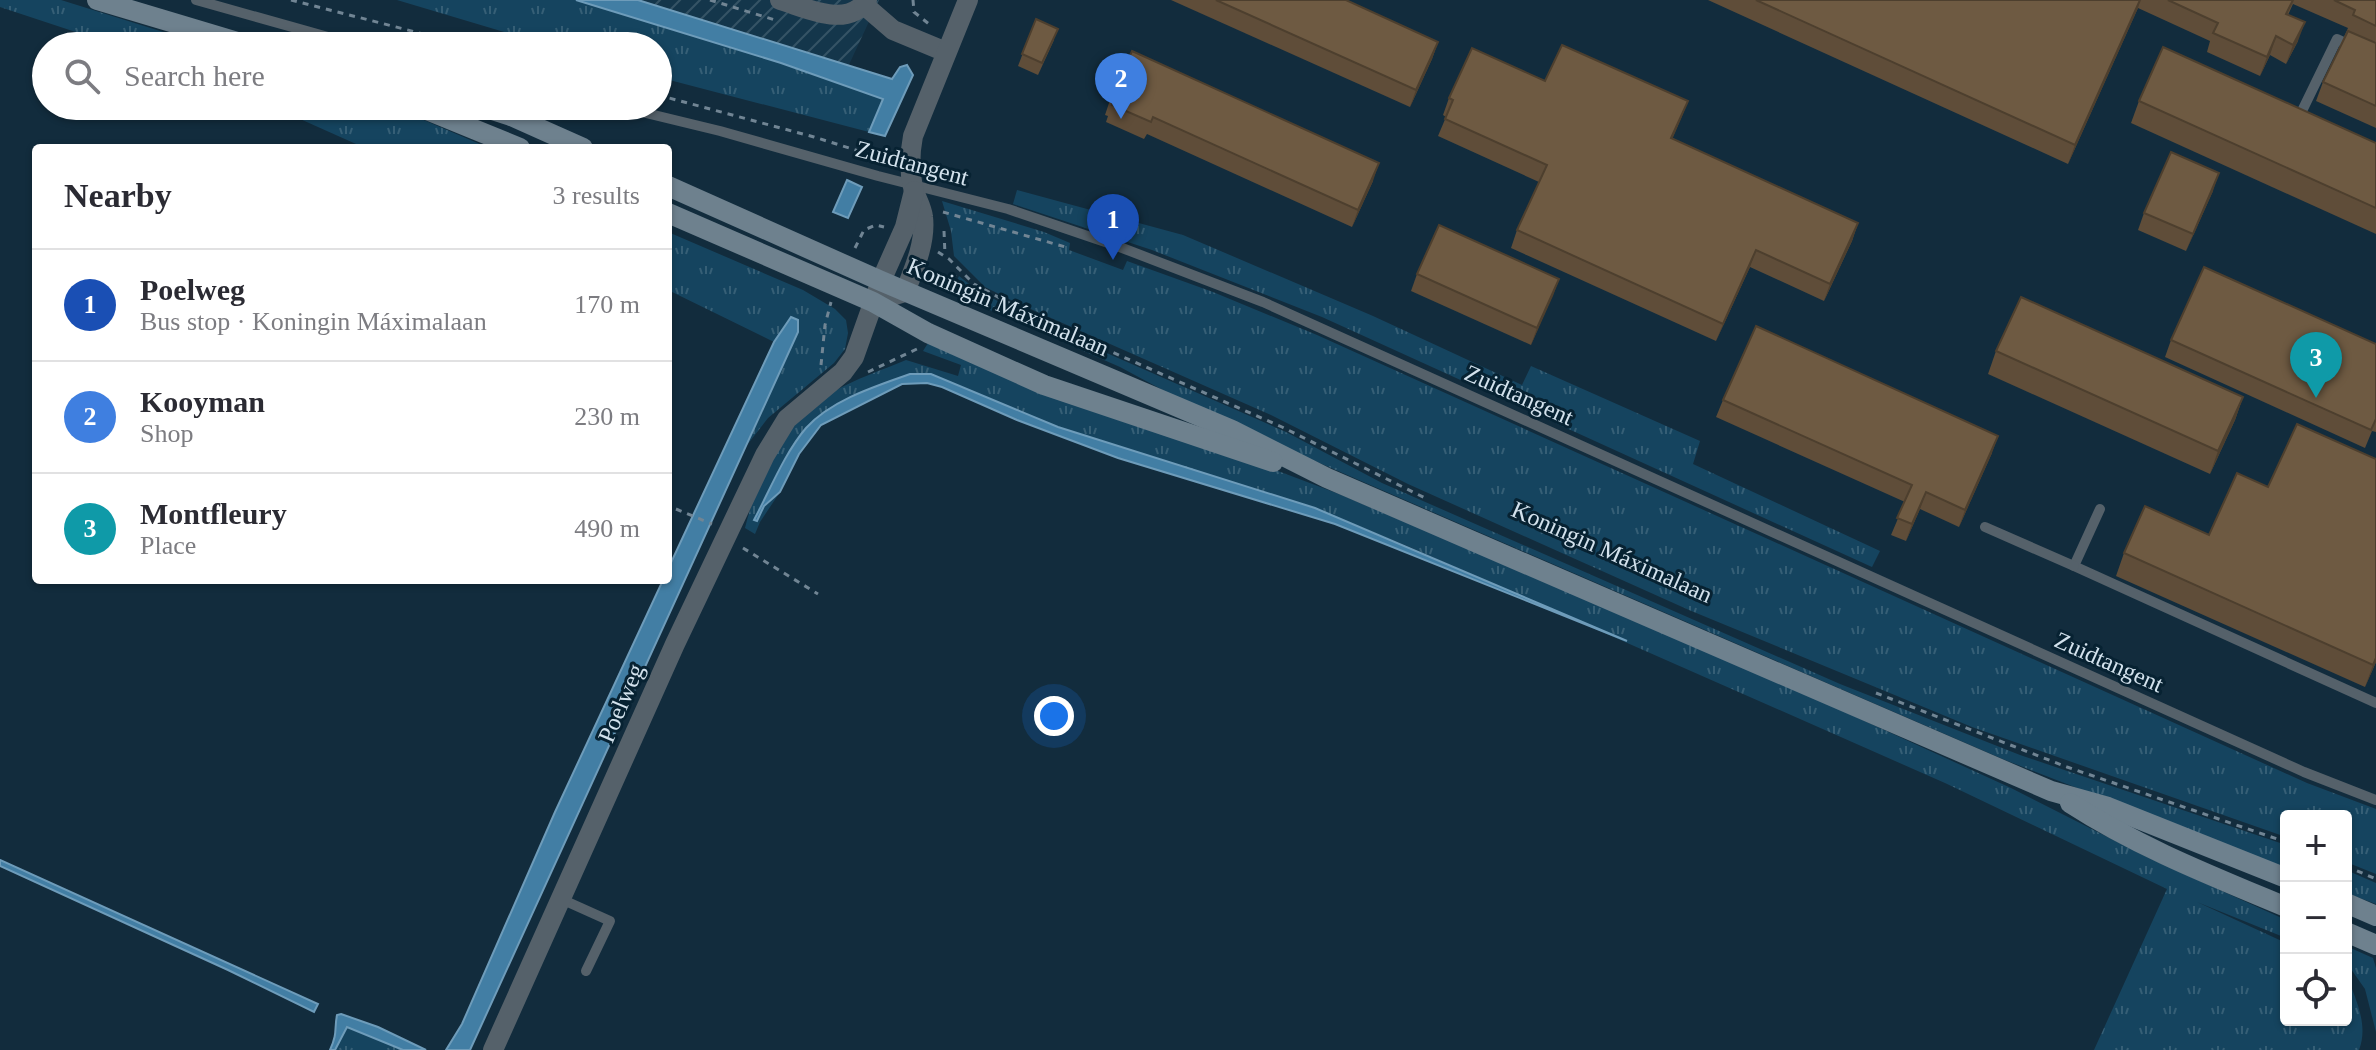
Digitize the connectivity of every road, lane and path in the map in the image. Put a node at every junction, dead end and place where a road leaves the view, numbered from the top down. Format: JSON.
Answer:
{"nodes":[{"id":1,"x":97,"y":0,"type":"edge"},
{"id":2,"x":196,"y":0,"type":"edge"},
{"id":3,"x":291,"y":0,"type":"edge"},
{"id":4,"x":780,"y":0,"type":"edge"},
{"id":5,"x":968,"y":0,"type":"edge"},
{"id":6,"x":865,"y":2,"type":"edge"},
{"id":7,"x":204,"y":32,"type":"edge"},
{"id":8,"x":310,"y":32,"type":"edge"},
{"id":9,"x":417,"y":32,"type":"edge"},
{"id":10,"x":946,"y":52,"type":"junction"},
{"id":11,"x":2376,"y":57,"type":"edge"},
{"id":12,"x":672,"y":99,"type":"edge"},
{"id":13,"x":2287,"y":107,"type":"edge"},
{"id":14,"x":2301,"y":113,"type":"junction"},
{"id":15,"x":2314,"y":118,"type":"edge"},
{"id":16,"x":672,"y":119,"type":"edge"},
{"id":17,"x":451,"y":120,"type":"edge"},
{"id":18,"x":514,"y":120,"type":"edge"},
{"id":19,"x":510,"y":144,"type":"edge"},
{"id":20,"x":573,"y":144,"type":"edge"},
{"id":21,"x":891,"y":161,"type":"dead end"},
{"id":22,"x":952,"y":176,"type":"dead end"},
{"id":23,"x":918,"y":182,"type":"junction"},
{"id":24,"x":672,"y":188,"type":"edge"},
{"id":25,"x":935,"y":210,"type":"dead end"},
{"id":26,"x":672,"y":215,"type":"edge"},
{"id":27,"x":1069,"y":248,"type":"dead end"},
{"id":28,"x":945,"y":255,"type":"dead end"},
{"id":29,"x":958,"y":269,"type":"junction"},
{"id":30,"x":881,"y":281,"type":"junction"},
{"id":31,"x":905,"y":292,"type":"junction"},
{"id":32,"x":873,"y":302,"type":"junction"},
{"id":33,"x":939,"y":306,"type":"junction"},
{"id":34,"x":928,"y":333,"type":"junction"},
{"id":35,"x":865,"y":373,"type":"dead end"},
{"id":36,"x":1327,"y":478,"type":"junction"},
{"id":37,"x":1424,"y":498,"type":"dead end"},
{"id":38,"x":676,"y":509,"type":"dead end"},
{"id":39,"x":2100,"y":509,"type":"dead end"},
{"id":40,"x":1985,"y":527,"type":"dead end"},
{"id":41,"x":720,"y":531,"type":"junction"},
{"id":42,"x":2074,"y":566,"type":"junction"},
{"id":43,"x":818,"y":594,"type":"dead end"},
{"id":44,"x":1877,"y":693,"type":"dead end"},
{"id":45,"x":2376,"y":702,"type":"edge"},
{"id":46,"x":2051,"y":791,"type":"junction"},
{"id":47,"x":2376,"y":800,"type":"edge"},
{"id":48,"x":2280,"y":840,"type":"edge"},
{"id":49,"x":2352,"y":869,"type":"edge"},
{"id":50,"x":2280,"y":876,"type":"edge"},
{"id":51,"x":2376,"y":879,"type":"edge"},
{"id":52,"x":561,"y":899,"type":"junction"},
{"id":53,"x":2280,"y":905,"type":"edge"},
{"id":54,"x":2352,"y":906,"type":"edge"},
{"id":55,"x":2376,"y":916,"type":"edge"},
{"id":56,"x":2352,"y":935,"type":"edge"},
{"id":57,"x":2376,"y":945,"type":"edge"},
{"id":58,"x":586,"y":971,"type":"dead end"},
{"id":59,"x":493,"y":1050,"type":"edge"}],
"edges":[{"from":1,"to":7,"type":"main road"},
{"from":2,"to":8,"type":"lane"},
{"from":3,"to":9,"type":"path"},
{"from":4,"to":6,"type":"street"},
{"from":5,"to":10,"type":"street","name":"Poelweg"},
{"from":6,"to":10,"type":"street"},
{"from":10,"to":23,"type":"street","name":"Poelweg"},
{"from":11,"to":14,"type":"lane"},
{"from":12,"to":21,"type":"path"},
{"from":13,"to":14,"type":"lane"},
{"from":14,"to":15,"type":"lane"},
{"from":16,"to":23,"type":"lane","name":"Zuidtangent"},
{"from":17,"to":19,"type":"main road"},
{"from":18,"to":20,"type":"main road"},
{"from":22,"to":23,"type":"path"},
{"from":23,"to":30,"type":"street","name":"Poelweg"},
{"from":23,"to":31,"type":"street","name":"Poelweg"},
{"from":23,"to":47,"type":"lane","name":"Zuidtangent"},
{"from":24,"to":30,"type":"main road","name":"Koningin Máximalaan"},
{"from":25,"to":27,"type":"path"},
{"from":26,"to":32,"type":"main road","name":"Koningin Máximalaan"},
{"from":28,"to":29,"type":"path","name":"Koningin Máximalaan"},
{"from":29,"to":33,"type":"path"},
{"from":29,"to":37,"type":"path","name":"Koningin Máximalaan"},
{"from":30,"to":31,"type":"main road","name":"Koningin Máximalaan"},
{"from":30,"to":32,"type":"street","name":"Poelweg"},
{"from":31,"to":32,"type":"street"},
{"from":31,"to":33,"type":"main road","name":"Koningin Máximalaan"},
{"from":32,"to":34,"type":"main road","name":"Koningin Máximalaan"},
{"from":32,"to":41,"type":"street","name":"Poelweg"},
{"from":33,"to":36,"type":"main road","name":"Koningin Máximalaan"},
{"from":34,"to":35,"type":"path"},
{"from":34,"to":36,"type":"main road","name":"Koningin Máximalaan"},
{"from":36,"to":46,"type":"main road","name":"Koningin Máximalaan"},
{"from":38,"to":41,"type":"path"},
{"from":39,"to":42,"type":"lane"},
{"from":40,"to":42,"type":"lane"},
{"from":41,"to":43,"type":"path"},
{"from":41,"to":52,"type":"street","name":"Poelweg"},
{"from":42,"to":45,"type":"lane"},
{"from":44,"to":48,"type":"path"},
{"from":46,"to":50,"type":"main road","name":"Koningin Máximalaan"},
{"from":46,"to":53,"type":"main road","name":"Koningin Máximalaan"},
{"from":49,"to":51,"type":"path"},
{"from":52,"to":58,"type":"lane"},
{"from":52,"to":59,"type":"street","name":"Poelweg"},
{"from":54,"to":55,"type":"main road"},
{"from":56,"to":57,"type":"main road"}]}
